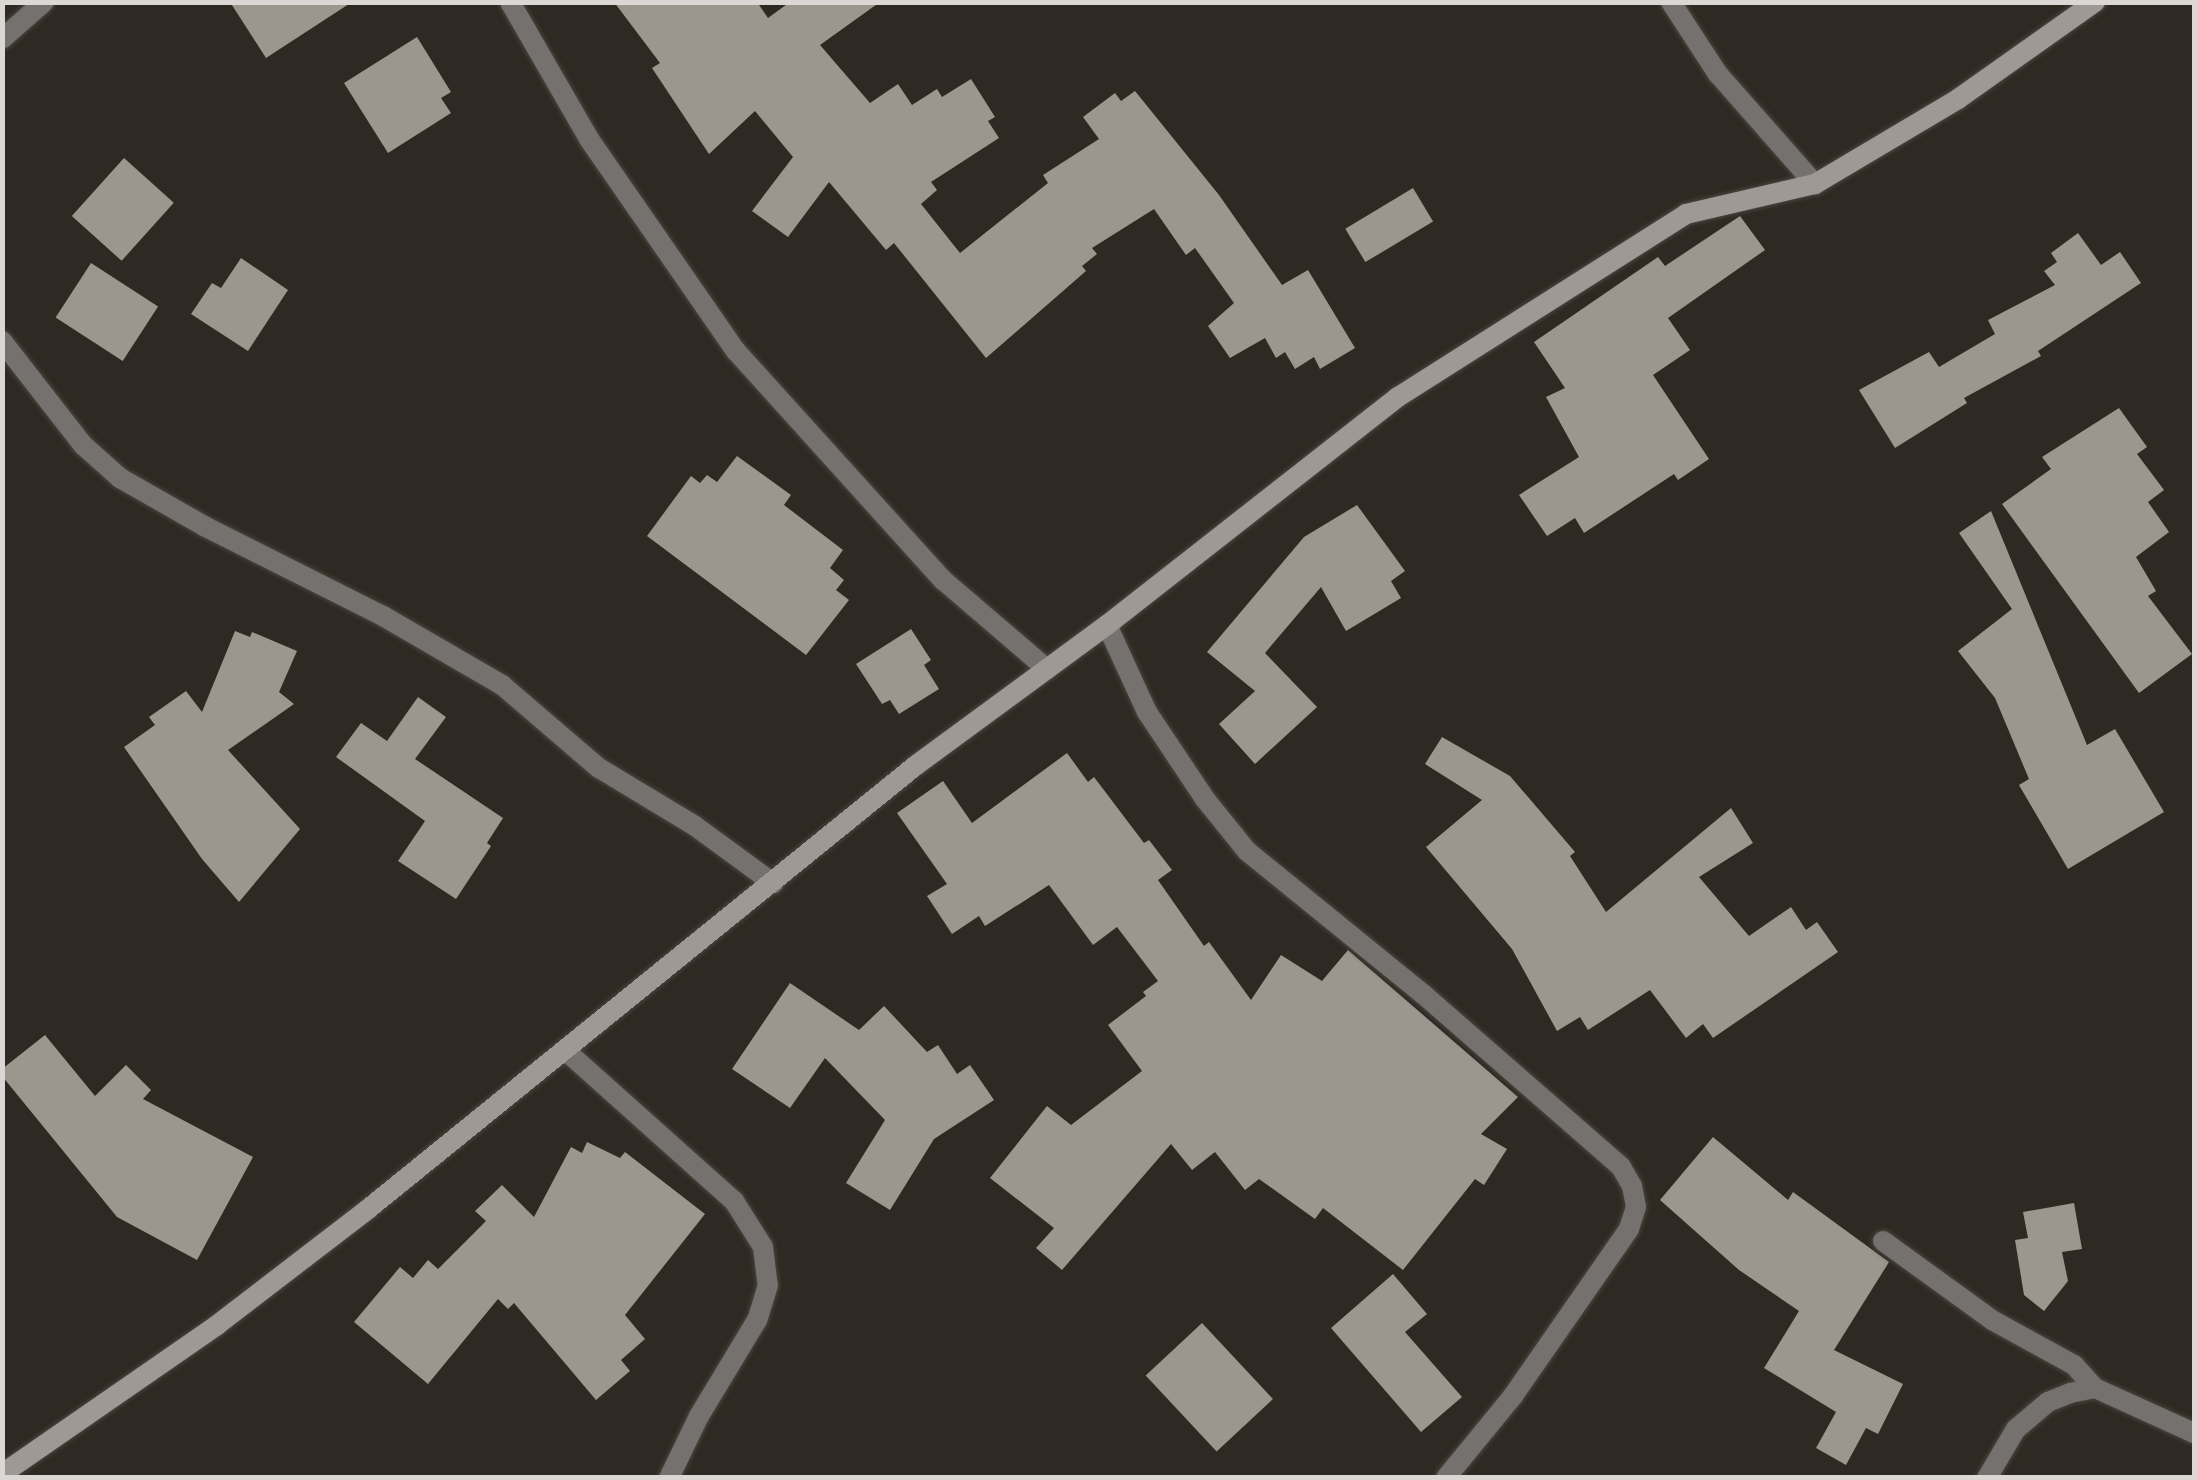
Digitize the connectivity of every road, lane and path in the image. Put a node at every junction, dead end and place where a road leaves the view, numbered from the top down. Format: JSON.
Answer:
{"nodes":[{"id":1,"x":44,"y":2,"type":"edge"},
{"id":2,"x":510,"y":2,"type":"edge"},
{"id":3,"x":1671,"y":2,"type":"edge"},
{"id":4,"x":2095,"y":2,"type":"edge"},
{"id":5,"x":2,"y":39,"type":"edge"},
{"id":6,"x":1814,"y":184,"type":"junction"},
{"id":7,"x":2,"y":342,"type":"edge"},
{"id":8,"x":1107,"y":625,"type":"junction"},
{"id":9,"x":1046,"y":669,"type":"junction"},
{"id":10,"x":773,"y":882,"type":"junction"},
{"id":11,"x":565,"y":1050,"type":"junction"},
{"id":12,"x":1883,"y":1240,"type":"dead end"},
{"id":13,"x":2096,"y":1388,"type":"junction"},
{"id":14,"x":2194,"y":1434,"type":"edge"},
{"id":15,"x":2,"y":1474,"type":"edge"},
{"id":16,"x":669,"y":1478,"type":"edge"},
{"id":17,"x":1446,"y":1478,"type":"edge"},
{"id":18,"x":1987,"y":1478,"type":"edge"}],
"edges":[{"from":1,"to":5,"type":"street"},
{"from":2,"to":9,"type":"street"},
{"from":3,"to":6,"type":"street"},
{"from":4,"to":6,"type":"main road"},
{"from":6,"to":8,"type":"main road"},
{"from":7,"to":10,"type":"street"},
{"from":8,"to":9,"type":"main road"},
{"from":8,"to":17,"type":"street"},
{"from":9,"to":10,"type":"main road"},
{"from":10,"to":11,"type":"main road"},
{"from":11,"to":15,"type":"main road"},
{"from":11,"to":16,"type":"street"},
{"from":12,"to":13,"type":"street"},
{"from":13,"to":14,"type":"street"},
{"from":13,"to":18,"type":"street"}]}
